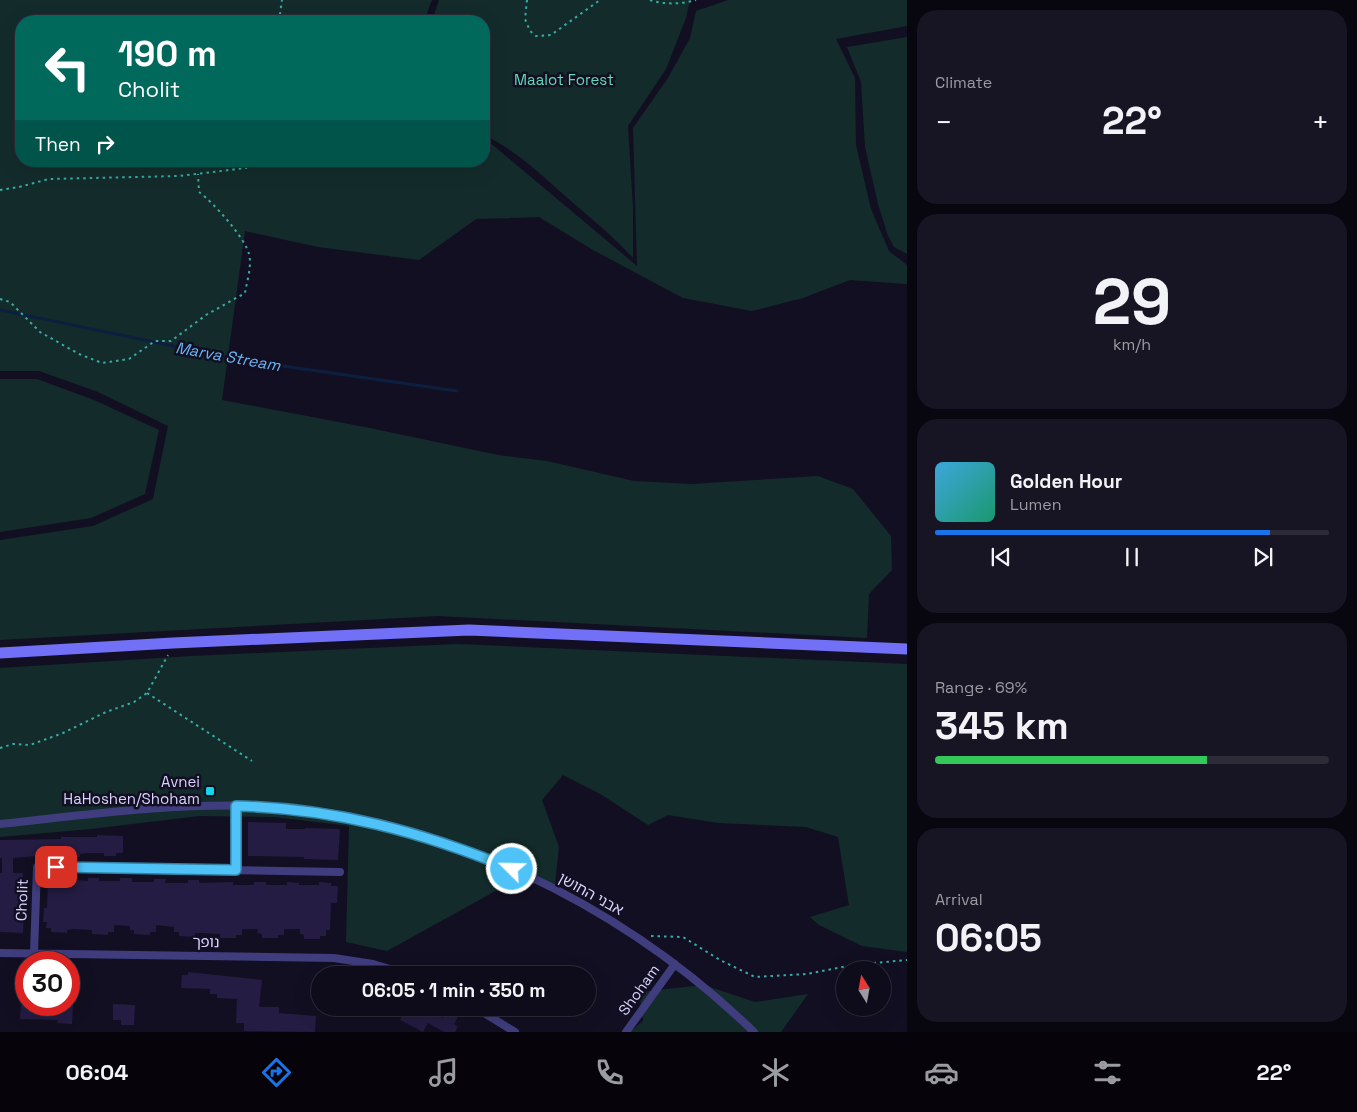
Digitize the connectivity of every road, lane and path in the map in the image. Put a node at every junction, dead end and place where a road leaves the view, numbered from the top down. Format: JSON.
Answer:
{"nodes":[{"id":1,"x":282,"y":0,"type":"edge"},
{"id":2,"x":527,"y":0,"type":"edge"},
{"id":3,"x":600,"y":0,"type":"edge"},
{"id":4,"x":650,"y":0,"type":"edge"},
{"id":5,"x":696,"y":0,"type":"edge"},
{"id":6,"x":280,"y":15,"type":"edge"},
{"id":7,"x":247,"y":167,"type":"edge"},
{"id":8,"x":198,"y":174,"type":"junction"},
{"id":9,"x":0,"y":190,"type":"edge"},
{"id":10,"x":0,"y":299,"type":"edge"},
{"id":11,"x":173,"y":643,"type":"junction"},
{"id":12,"x":907,"y":650,"type":"edge"},
{"id":13,"x":0,"y":653,"type":"edge"},
{"id":14,"x":147,"y":693,"type":"junction"},
{"id":15,"x":0,"y":748,"type":"edge"},
{"id":16,"x":252,"y":761,"type":"dead end"},
{"id":17,"x":236,"y":806,"type":"junction"},
{"id":18,"x":0,"y":824,"type":"edge"},
{"id":19,"x":236,"y":870,"type":"junction"},
{"id":20,"x":340,"y":872,"type":"dead end"},
{"id":21,"x":638,"y":938,"type":"junction"},
{"id":22,"x":34,"y":951,"type":"edge"},
{"id":23,"x":0,"y":953,"type":"edge"},
{"id":24,"x":15,"y":953,"type":"edge"},
{"id":25,"x":80,"y":954,"type":"edge"},
{"id":26,"x":907,"y":960,"type":"edge"},
{"id":27,"x":675,"y":964,"type":"junction"},
{"id":28,"x":380,"y":966,"type":"edge"},
{"id":29,"x":489,"y":1016,"type":"edge"},
{"id":30,"x":515,"y":1032,"type":"edge"},
{"id":31,"x":626,"y":1032,"type":"edge"},
{"id":32,"x":754,"y":1032,"type":"edge"}],
"edges":[{"from":1,"to":6,"type":"path"},
{"from":2,"to":3,"type":"path"},
{"from":4,"to":5,"type":"path"},
{"from":7,"to":8,"type":"path"},
{"from":8,"to":9,"type":"path"},
{"from":8,"to":10,"type":"path"},
{"from":11,"to":12,"type":"main road"},
{"from":11,"to":13,"type":"main road"},
{"from":11,"to":14,"type":"path"},
{"from":14,"to":15,"type":"path"},
{"from":14,"to":16,"type":"path"},
{"from":17,"to":18,"type":"street","name":"אבני החושן"},
{"from":17,"to":19,"type":"street"},
{"from":17,"to":21,"type":"street","name":"אבני החושן"},
{"from":19,"to":20,"type":"street","name":"Cholit"},
{"from":19,"to":22,"type":"street","name":"Cholit"},
{"from":21,"to":26,"type":"path"},
{"from":21,"to":27,"type":"street","name":"אבני החושן"},
{"from":23,"to":24,"type":"street","name":"נופך"},
{"from":25,"to":28,"type":"street","name":"נופך"},
{"from":27,"to":31,"type":"street","name":"Shoham"},
{"from":27,"to":32,"type":"street","name":"אבני החושן"},
{"from":29,"to":30,"type":"street"}]}
